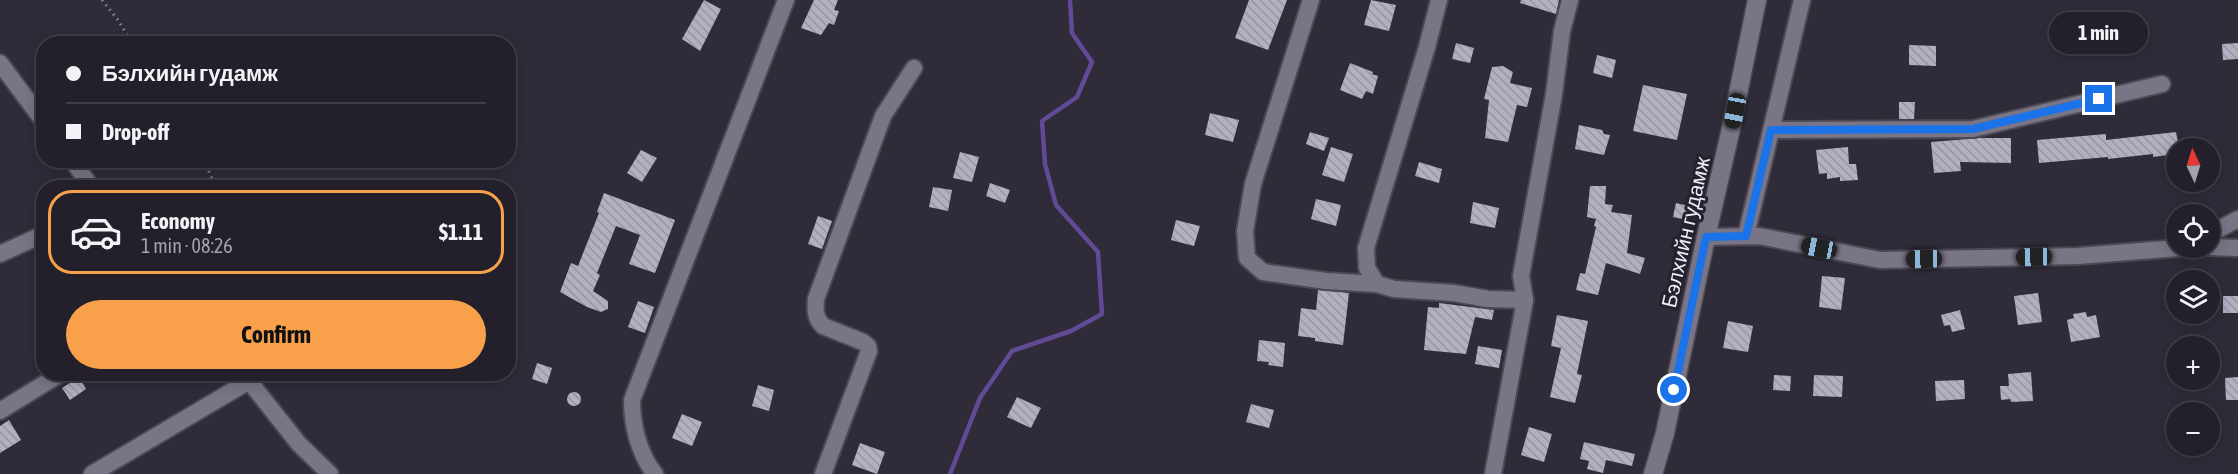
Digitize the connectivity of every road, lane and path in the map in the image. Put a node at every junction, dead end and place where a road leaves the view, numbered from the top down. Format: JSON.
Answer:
{"nodes":[{"id":1,"x":102,"y":0,"type":"edge"},
{"id":2,"x":786,"y":0,"type":"edge"},
{"id":3,"x":1311,"y":0,"type":"edge"},
{"id":4,"x":1439,"y":0,"type":"edge"},
{"id":5,"x":1570,"y":0,"type":"edge"},
{"id":6,"x":1757,"y":0,"type":"edge"},
{"id":7,"x":1802,"y":0,"type":"edge"},
{"id":8,"x":128,"y":36,"type":"edge"},
{"id":9,"x":0,"y":63,"type":"edge"},
{"id":10,"x":914,"y":68,"type":"dead end"},
{"id":11,"x":2162,"y":84,"type":"dead end"},
{"id":12,"x":36,"y":111,"type":"edge"},
{"id":13,"x":1771,"y":130,"type":"junction"},
{"id":14,"x":2238,"y":219,"type":"edge"},
{"id":15,"x":2220,"y":229,"type":"edge"},
{"id":16,"x":1746,"y":236,"type":"junction"},
{"id":17,"x":1706,"y":237,"type":"junction"},
{"id":18,"x":36,"y":238,"type":"edge"},
{"id":19,"x":2220,"y":247,"type":"edge"},
{"id":20,"x":2238,"y":248,"type":"edge"},
{"id":21,"x":2166,"y":249,"type":"edge"},
{"id":22,"x":0,"y":254,"type":"edge"},
{"id":23,"x":1377,"y":284,"type":"junction"},
{"id":24,"x":1525,"y":300,"type":"junction"},
{"id":25,"x":49,"y":381,"type":"edge"},
{"id":26,"x":239,"y":381,"type":"edge"},
{"id":27,"x":248,"y":381,"type":"edge"},
{"id":28,"x":0,"y":411,"type":"edge"},
{"id":29,"x":92,"y":474,"type":"edge"},
{"id":30,"x":330,"y":474,"type":"edge"},
{"id":31,"x":655,"y":474,"type":"edge"},
{"id":32,"x":823,"y":474,"type":"edge"},
{"id":33,"x":1493,"y":474,"type":"edge"},
{"id":34,"x":1653,"y":474,"type":"edge"}],
"edges":[{"from":1,"to":8,"type":"path"},
{"from":2,"to":31,"type":"street"},
{"from":3,"to":23,"type":"street"},
{"from":4,"to":23,"type":"street"},
{"from":5,"to":24,"type":"street"},
{"from":6,"to":17,"type":"main road","name":"Бэлхийн гудамж"},
{"from":7,"to":13,"type":"street"},
{"from":9,"to":12,"type":"street"},
{"from":10,"to":32,"type":"street"},
{"from":11,"to":13,"type":"street"},
{"from":13,"to":16,"type":"street"},
{"from":14,"to":15,"type":"street"},
{"from":16,"to":17,"type":"street"},
{"from":16,"to":21,"type":"street"},
{"from":17,"to":34,"type":"main road","name":"Бэлхийн гудамж"},
{"from":18,"to":22,"type":"street"},
{"from":19,"to":20,"type":"street"},
{"from":23,"to":24,"type":"street"},
{"from":24,"to":33,"type":"street"},
{"from":25,"to":28,"type":"street"},
{"from":26,"to":29,"type":"street"},
{"from":27,"to":30,"type":"street"}]}
